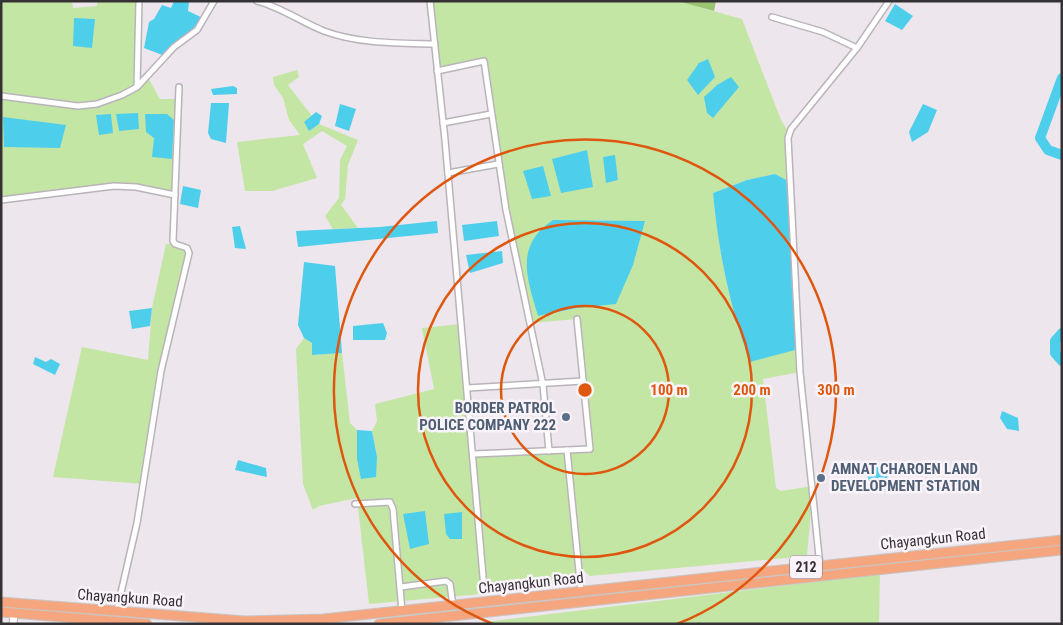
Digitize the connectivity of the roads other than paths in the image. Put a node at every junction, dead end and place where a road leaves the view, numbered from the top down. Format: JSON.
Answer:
{"nodes":[{"id":1,"x":139,"y":1,"type":"edge"},
{"id":2,"x":214,"y":1,"type":"edge"},
{"id":3,"x":257,"y":1,"type":"edge"},
{"id":4,"x":430,"y":1,"type":"edge"},
{"id":5,"x":889,"y":1,"type":"edge"},
{"id":6,"x":772,"y":17,"type":"dead end"},
{"id":7,"x":434,"y":44,"type":"junction"},
{"id":8,"x":857,"y":48,"type":"junction"},
{"id":9,"x":437,"y":71,"type":"junction"},
{"id":10,"x":136,"y":87,"type":"junction"},
{"id":11,"x":179,"y":87,"type":"dead end"},
{"id":12,"x":1,"y":96,"type":"edge"},
{"id":13,"x":491,"y":114,"type":"junction"},
{"id":14,"x":443,"y":123,"type":"junction"},
{"id":15,"x":498,"y":164,"type":"junction"},
{"id":16,"x":448,"y":173,"type":"junction"},
{"id":17,"x":175,"y":195,"type":"junction"},
{"id":18,"x":1,"y":200,"type":"edge"},
{"id":19,"x":577,"y":319,"type":"dead end"},
{"id":20,"x":583,"y":382,"type":"junction"},
{"id":21,"x":543,"y":385,"type":"junction"},
{"id":22,"x":467,"y":388,"type":"junction"},
{"id":23,"x":567,"y":450,"type":"junction"},
{"id":24,"x":549,"y":451,"type":"junction"},
{"id":25,"x":473,"y":454,"type":"junction"},
{"id":26,"x":354,"y":504,"type":"dead end"},
{"id":27,"x":1062,"y":540,"type":"edge"},
{"id":28,"x":1062,"y":550,"type":"edge"},
{"id":29,"x":820,"y":566,"type":"junction"},
{"id":30,"x":400,"y":587,"type":"junction"},
{"id":31,"x":484,"y":588,"type":"dead end"},
{"id":32,"x":581,"y":592,"type":"junction"},
{"id":33,"x":550,"y":595,"type":"junction"},
{"id":34,"x":1,"y":602,"type":"edge"},
{"id":35,"x":552,"y":605,"type":"junction"},
{"id":36,"x":453,"y":606,"type":"junction"},
{"id":37,"x":117,"y":610,"type":"junction"},
{"id":38,"x":402,"y":611,"type":"junction"},
{"id":39,"x":1,"y":612,"type":"edge"},
{"id":40,"x":14,"y":613,"type":"junction"},
{"id":41,"x":90,"y":621,"type":"edge"},
{"id":42,"x":13,"y":624,"type":"edge"},
{"id":43,"x":147,"y":624,"type":"edge"},
{"id":44,"x":379,"y":624,"type":"edge"}],
"edges":[{"from":1,"to":10,"type":"street"},
{"from":2,"to":10,"type":"street"},
{"from":3,"to":7,"type":"street"},
{"from":4,"to":7,"type":"street"},
{"from":5,"to":8,"type":"street"},
{"from":6,"to":8,"type":"street"},
{"from":7,"to":9,"type":"street"},
{"from":8,"to":29,"type":"street"},
{"from":9,"to":13,"type":"street"},
{"from":9,"to":14,"type":"street"},
{"from":10,"to":12,"type":"street"},
{"from":11,"to":17,"type":"street"},
{"from":13,"to":14,"type":"street"},
{"from":13,"to":15,"type":"street"},
{"from":14,"to":16,"type":"street"},
{"from":15,"to":16,"type":"street"},
{"from":15,"to":21,"type":"street"},
{"from":16,"to":22,"type":"street"},
{"from":17,"to":18,"type":"street"},
{"from":17,"to":37,"type":"street"},
{"from":19,"to":20,"type":"street"},
{"from":20,"to":21,"type":"street"},
{"from":20,"to":23,"type":"street"},
{"from":21,"to":22,"type":"street"},
{"from":21,"to":24,"type":"street"},
{"from":22,"to":25,"type":"street"},
{"from":23,"to":24,"type":"street"},
{"from":23,"to":32,"type":"street"},
{"from":24,"to":25,"type":"street"},
{"from":25,"to":31,"type":"street"},
{"from":26,"to":30,"type":"street"},
{"from":27,"to":29,"type":"highway","name":"Chayangkun Road","number":"212"},
{"from":28,"to":35,"type":"highway","name":"Chayangkun Road","number":"212"},
{"from":29,"to":32,"type":"highway","name":"Chayangkun Road","number":"212"},
{"from":30,"to":36,"type":"street"},
{"from":30,"to":38,"type":"street"},
{"from":32,"to":33,"type":"highway","name":"Chayangkun Road","number":"212"},
{"from":33,"to":35,"type":"highway"},
{"from":33,"to":36,"type":"highway","name":"Chayangkun Road","number":"212"},
{"from":34,"to":37,"type":"highway","name":"Chayangkun Road","number":"212"},
{"from":35,"to":44,"type":"highway","name":"Chayangkun Road","number":"212"},
{"from":36,"to":38,"type":"highway","name":"Chayangkun Road","number":"212"},
{"from":37,"to":38,"type":"highway","name":"Chayangkun Road","number":"212"},
{"from":39,"to":40,"type":"highway","name":"Chayangkun Road"},
{"from":40,"to":41,"type":"highway","name":"Chayangkun Road"},
{"from":40,"to":42,"type":"street"},
{"from":41,"to":43,"type":"highway","name":"Chayangkun Road"}]}
